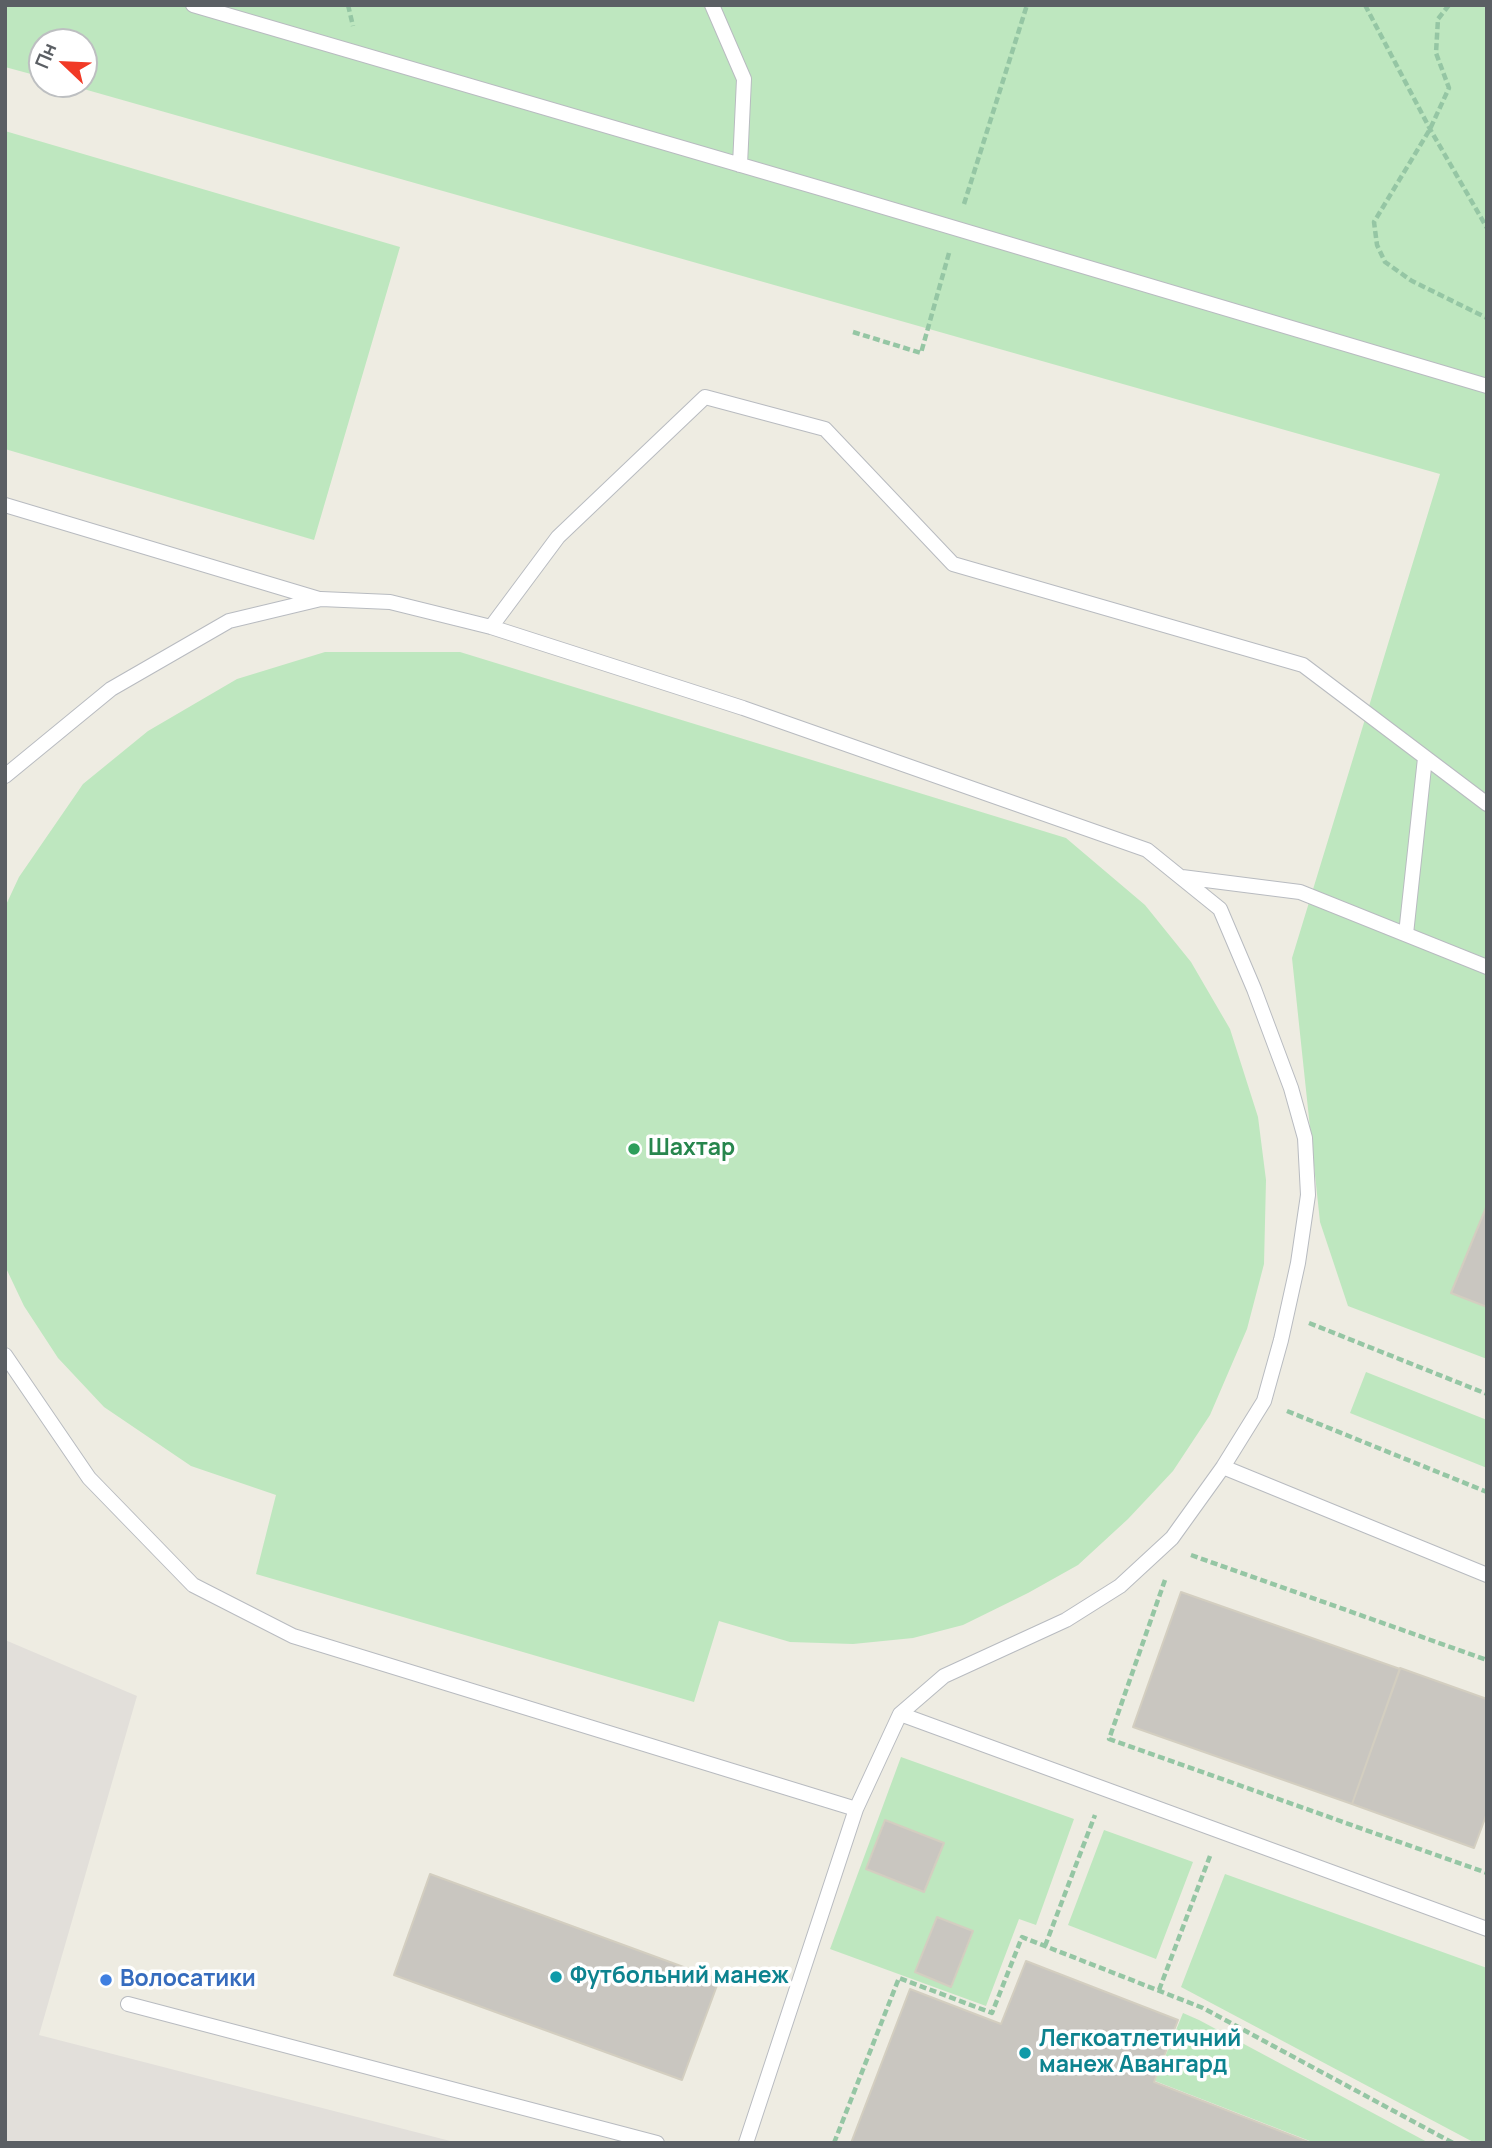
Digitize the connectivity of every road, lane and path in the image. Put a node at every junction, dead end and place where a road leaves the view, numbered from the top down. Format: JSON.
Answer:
{"nodes":[{"id":1,"x":193,"y":5,"type":"edge"},
{"id":2,"x":712,"y":5,"type":"edge"},
{"id":3,"x":1365,"y":5,"type":"edge"},
{"id":4,"x":1449,"y":5,"type":"edge"},
{"id":5,"x":1430,"y":129,"type":"junction"},
{"id":6,"x":740,"y":165,"type":"junction"},
{"id":7,"x":1487,"y":228,"type":"edge"},
{"id":8,"x":1487,"y":318,"type":"edge"},
{"id":9,"x":1487,"y":386,"type":"edge"},
{"id":10,"x":5,"y":505,"type":"edge"},
{"id":11,"x":321,"y":600,"type":"junction"},
{"id":12,"x":491,"y":628,"type":"junction"},
{"id":13,"x":1425,"y":758,"type":"junction"},
{"id":14,"x":5,"y":776,"type":"edge"},
{"id":15,"x":1487,"y":804,"type":"edge"},
{"id":16,"x":1181,"y":877,"type":"junction"},
{"id":17,"x":1406,"y":934,"type":"junction"},
{"id":18,"x":1487,"y":967,"type":"edge"},
{"id":19,"x":1287,"y":1315,"type":"junction"},
{"id":20,"x":5,"y":1355,"type":"edge"},
{"id":21,"x":1487,"y":1394,"type":"edge"},
{"id":22,"x":1264,"y":1401,"type":"junction"},
{"id":23,"x":1223,"y":1467,"type":"junction"},
{"id":24,"x":1487,"y":1492,"type":"edge"},
{"id":25,"x":1189,"y":1554,"type":"dead end"},
{"id":26,"x":1167,"y":1575,"type":"dead end"},
{"id":27,"x":1487,"y":1575,"type":"edge"},
{"id":28,"x":1487,"y":1660,"type":"edge"},
{"id":29,"x":901,"y":1714,"type":"junction"},
{"id":30,"x":856,"y":1809,"type":"junction"},
{"id":31,"x":1095,"y":1815,"type":"dead end"},
{"id":32,"x":1210,"y":1856,"type":"dead end"},
{"id":33,"x":1487,"y":1873,"type":"edge"},
{"id":34,"x":1487,"y":1929,"type":"edge"},
{"id":35,"x":1045,"y":1946,"type":"junction"},
{"id":36,"x":1159,"y":1990,"type":"junction"},
{"id":37,"x":128,"y":2004,"type":"dead end"},
{"id":38,"x":657,"y":2143,"type":"edge"},
{"id":39,"x":746,"y":2143,"type":"edge"},
{"id":40,"x":834,"y":2143,"type":"edge"},
{"id":41,"x":1453,"y":2143,"type":"edge"}],
"edges":[{"from":1,"to":6,"type":"lane"},
{"from":2,"to":6,"type":"lane"},
{"from":3,"to":5,"type":"path"},
{"from":4,"to":5,"type":"path"},
{"from":5,"to":7,"type":"path"},
{"from":5,"to":8,"type":"path"},
{"from":6,"to":9,"type":"lane"},
{"from":10,"to":11,"type":"lane"},
{"from":11,"to":12,"type":"lane"},
{"from":11,"to":14,"type":"lane"},
{"from":12,"to":13,"type":"lane"},
{"from":12,"to":16,"type":"lane"},
{"from":13,"to":15,"type":"lane"},
{"from":13,"to":17,"type":"lane"},
{"from":16,"to":17,"type":"lane"},
{"from":16,"to":19,"type":"lane"},
{"from":17,"to":18,"type":"lane"},
{"from":19,"to":21,"type":"path"},
{"from":19,"to":22,"type":"lane"},
{"from":20,"to":30,"type":"lane"},
{"from":22,"to":23,"type":"lane"},
{"from":22,"to":24,"type":"path"},
{"from":23,"to":27,"type":"lane"},
{"from":23,"to":29,"type":"lane"},
{"from":25,"to":28,"type":"path"},
{"from":26,"to":33,"type":"path"},
{"from":29,"to":30,"type":"lane"},
{"from":29,"to":34,"type":"lane"},
{"from":30,"to":39,"type":"lane"},
{"from":31,"to":35,"type":"path"},
{"from":32,"to":36,"type":"path"},
{"from":35,"to":36,"type":"path"},
{"from":35,"to":40,"type":"path"},
{"from":36,"to":41,"type":"path"},
{"from":37,"to":38,"type":"lane"}]}
